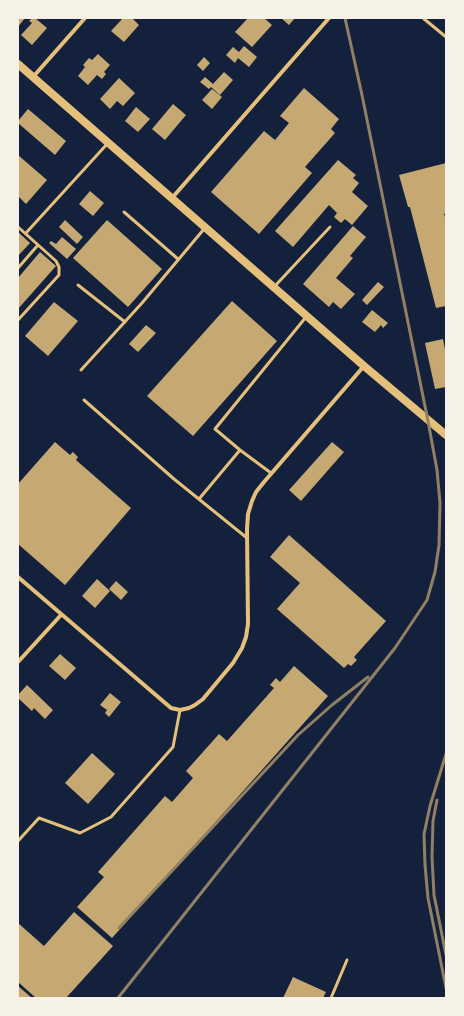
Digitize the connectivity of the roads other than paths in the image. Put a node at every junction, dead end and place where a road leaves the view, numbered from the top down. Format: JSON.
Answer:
{"nodes":[{"id":1,"x":85,"y":18,"type":"edge"},
{"id":2,"x":329,"y":18,"type":"edge"},
{"id":3,"x":423,"y":18,"type":"edge"},
{"id":4,"x":446,"y":36,"type":"edge"},
{"id":5,"x":18,"y":64,"type":"edge"},
{"id":6,"x":33,"y":77,"type":"junction"},
{"id":7,"x":108,"y":142,"type":"junction"},
{"id":8,"x":172,"y":198,"type":"junction"},
{"id":9,"x":124,"y":212,"type":"dead end"},
{"id":10,"x":330,"y":226,"type":"dead end"},
{"id":11,"x":18,"y":227,"type":"edge"},
{"id":12,"x":206,"y":228,"type":"junction"},
{"id":13,"x":26,"y":234,"type":"junction"},
{"id":14,"x":38,"y":245,"type":"junction"},
{"id":15,"x":178,"y":259,"type":"junction"},
{"id":16,"x":18,"y":268,"type":"edge"},
{"id":17,"x":78,"y":284,"type":"dead end"},
{"id":18,"x":274,"y":287,"type":"junction"},
{"id":19,"x":306,"y":316,"type":"junction"},
{"id":20,"x":18,"y":320,"type":"edge"},
{"id":21,"x":125,"y":322,"type":"junction"},
{"id":22,"x":364,"y":366,"type":"junction"},
{"id":23,"x":81,"y":370,"type":"dead end"},
{"id":24,"x":84,"y":400,"type":"dead end"},
{"id":25,"x":446,"y":435,"type":"edge"},
{"id":26,"x":240,"y":450,"type":"junction"},
{"id":27,"x":271,"y":473,"type":"junction"},
{"id":28,"x":199,"y":499,"type":"junction"},
{"id":29,"x":247,"y":538,"type":"junction"},
{"id":30,"x":18,"y":577,"type":"edge"},
{"id":31,"x":62,"y":615,"type":"junction"},
{"id":32,"x":18,"y":662,"type":"edge"},
{"id":33,"x":180,"y":710,"type":"junction"},
{"id":34,"x":18,"y":841,"type":"edge"},
{"id":35,"x":347,"y":960,"type":"dead end"},
{"id":36,"x":331,"y":998,"type":"edge"}],
"edges":[{"from":1,"to":6,"type":"street"},
{"from":2,"to":8,"type":"street"},
{"from":3,"to":4,"type":"lane"},
{"from":5,"to":6,"type":"main road"},
{"from":6,"to":7,"type":"main road"},
{"from":7,"to":8,"type":"main road"},
{"from":7,"to":13,"type":"lane"},
{"from":8,"to":12,"type":"main road"},
{"from":9,"to":15,"type":"lane"},
{"from":10,"to":18,"type":"lane"},
{"from":11,"to":13,"type":"lane"},
{"from":12,"to":15,"type":"lane"},
{"from":12,"to":18,"type":"main road"},
{"from":13,"to":14,"type":"lane"},
{"from":14,"to":16,"type":"lane"},
{"from":14,"to":20,"type":"lane"},
{"from":15,"to":21,"type":"lane"},
{"from":17,"to":21,"type":"lane"},
{"from":18,"to":19,"type":"main road"},
{"from":19,"to":22,"type":"main road"},
{"from":19,"to":26,"type":"lane"},
{"from":21,"to":23,"type":"lane"},
{"from":22,"to":25,"type":"main road"},
{"from":22,"to":27,"type":"street"},
{"from":24,"to":28,"type":"lane"},
{"from":26,"to":27,"type":"lane"},
{"from":26,"to":28,"type":"lane"},
{"from":27,"to":29,"type":"street"},
{"from":28,"to":29,"type":"lane"},
{"from":29,"to":33,"type":"street"},
{"from":30,"to":31,"type":"street"},
{"from":31,"to":32,"type":"street"},
{"from":31,"to":33,"type":"street"},
{"from":33,"to":34,"type":"lane"},
{"from":35,"to":36,"type":"lane"}]}
